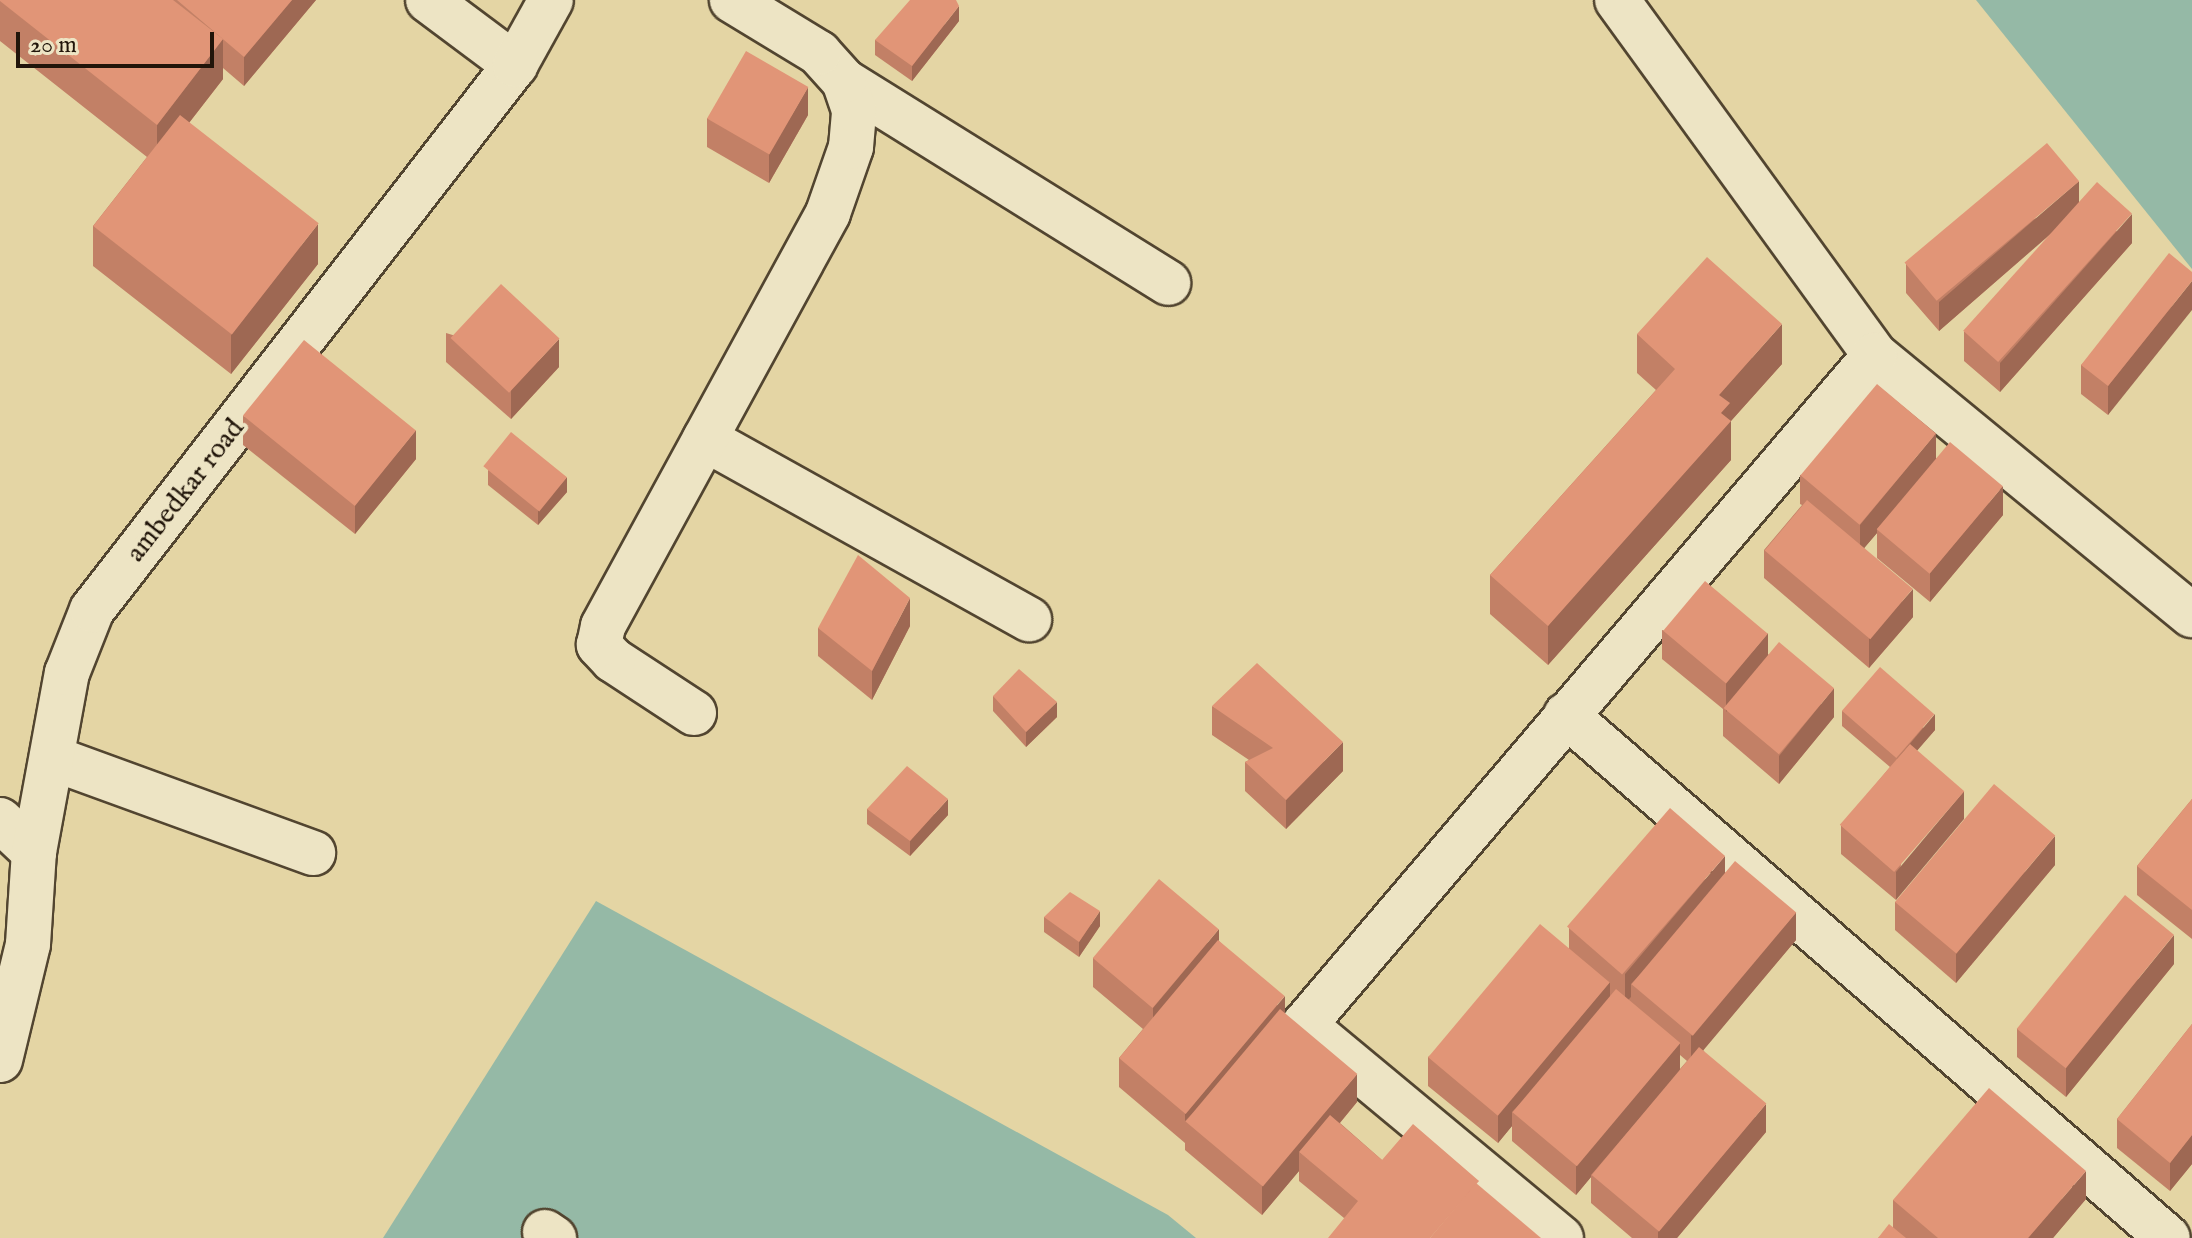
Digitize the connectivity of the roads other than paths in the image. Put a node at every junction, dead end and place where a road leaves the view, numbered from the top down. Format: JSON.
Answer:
{"nodes":[{"id":1,"x":428,"y":0,"type":"edge"},
{"id":2,"x":551,"y":0,"type":"edge"},
{"id":3,"x":732,"y":0,"type":"edge"},
{"id":4,"x":1617,"y":0,"type":"edge"},
{"id":5,"x":515,"y":65,"type":"junction"},
{"id":6,"x":844,"y":81,"type":"junction"},
{"id":7,"x":1168,"y":283,"type":"dead end"},
{"id":8,"x":1875,"y":355,"type":"junction"},
{"id":9,"x":705,"y":439,"type":"junction"},
{"id":10,"x":2192,"y":615,"type":"edge"},
{"id":11,"x":1029,"y":619,"type":"dead end"},
{"id":12,"x":694,"y":713,"type":"dead end"},
{"id":13,"x":1566,"y":715,"type":"junction"},
{"id":14,"x":52,"y":758,"type":"junction"},
{"id":15,"x":0,"y":820,"type":"edge"},
{"id":16,"x":34,"y":852,"type":"junction"},
{"id":17,"x":313,"y":853,"type":"dead end"},
{"id":18,"x":0,"y":1060,"type":"edge"},
{"id":19,"x":1561,"y":1238,"type":"edge"},
{"id":20,"x":2168,"y":1238,"type":"edge"}],
"edges":[{"from":1,"to":5,"type":"street"},
{"from":2,"to":5,"type":"street","name":"ambedkar road"},
{"from":3,"to":6,"type":"street"},
{"from":4,"to":8,"type":"street"},
{"from":5,"to":14,"type":"street","name":"ambedkar road"},
{"from":6,"to":7,"type":"street"},
{"from":6,"to":9,"type":"street"},
{"from":8,"to":10,"type":"street"},
{"from":8,"to":13,"type":"street"},
{"from":9,"to":11,"type":"street"},
{"from":9,"to":12,"type":"street"},
{"from":13,"to":19,"type":"street"},
{"from":13,"to":20,"type":"street"},
{"from":14,"to":16,"type":"street","name":"ambedkar road"},
{"from":14,"to":17,"type":"street"},
{"from":15,"to":16,"type":"street"},
{"from":16,"to":18,"type":"street","name":"ambedkar road"}]}
